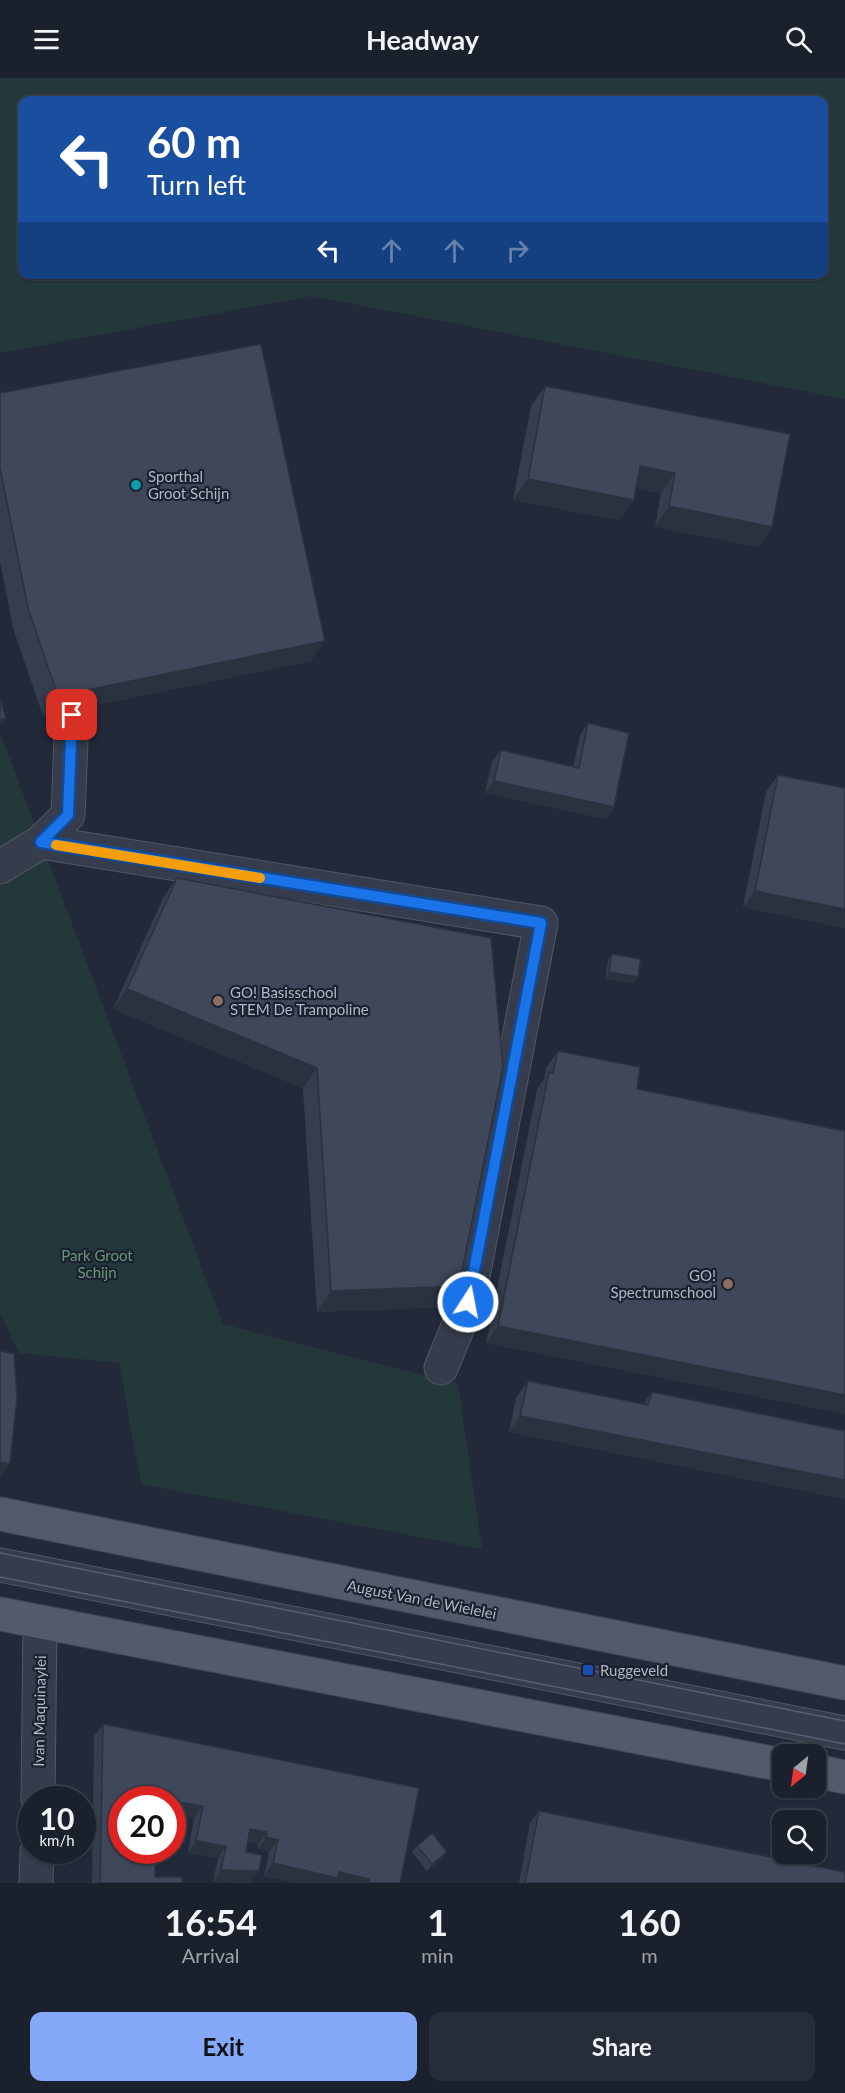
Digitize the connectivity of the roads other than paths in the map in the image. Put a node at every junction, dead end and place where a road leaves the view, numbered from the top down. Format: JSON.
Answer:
{"nodes":[{"id":1,"x":72,"y":715,"type":"edge"},
{"id":2,"x":41,"y":842,"type":"junction"},
{"id":3,"x":0,"y":867,"type":"edge"},
{"id":4,"x":441,"y":1368,"type":"dead end"},
{"id":5,"x":0,"y":1514,"type":"edge"},
{"id":6,"x":0,"y":1565,"type":"edge"},
{"id":7,"x":0,"y":1614,"type":"edge"},
{"id":8,"x":40,"y":1622,"type":"junction"},
{"id":9,"x":845,"y":1683,"type":"edge"},
{"id":10,"x":845,"y":1733,"type":"edge"},
{"id":11,"x":772,"y":1763,"type":"edge"},
{"id":12,"x":826,"y":1773,"type":"edge"},
{"id":13,"x":845,"y":1777,"type":"edge"},
{"id":14,"x":38,"y":1786,"type":"edge"},
{"id":15,"x":37,"y":1864,"type":"edge"},
{"id":16,"x":36,"y":1883,"type":"edge"}],
"edges":[{"from":1,"to":2,"type":"street"},
{"from":2,"to":3,"type":"street"},
{"from":2,"to":4,"type":"street"},
{"from":5,"to":9,"type":"main road","name":"August Van de Wielelei"},
{"from":6,"to":10,"type":"street"},
{"from":7,"to":8,"type":"main road"},
{"from":8,"to":11,"type":"main road"},
{"from":8,"to":14,"type":"street","name":"Ivan Maquinaylei"},
{"from":12,"to":13,"type":"main road"},
{"from":15,"to":16,"type":"street"}]}
